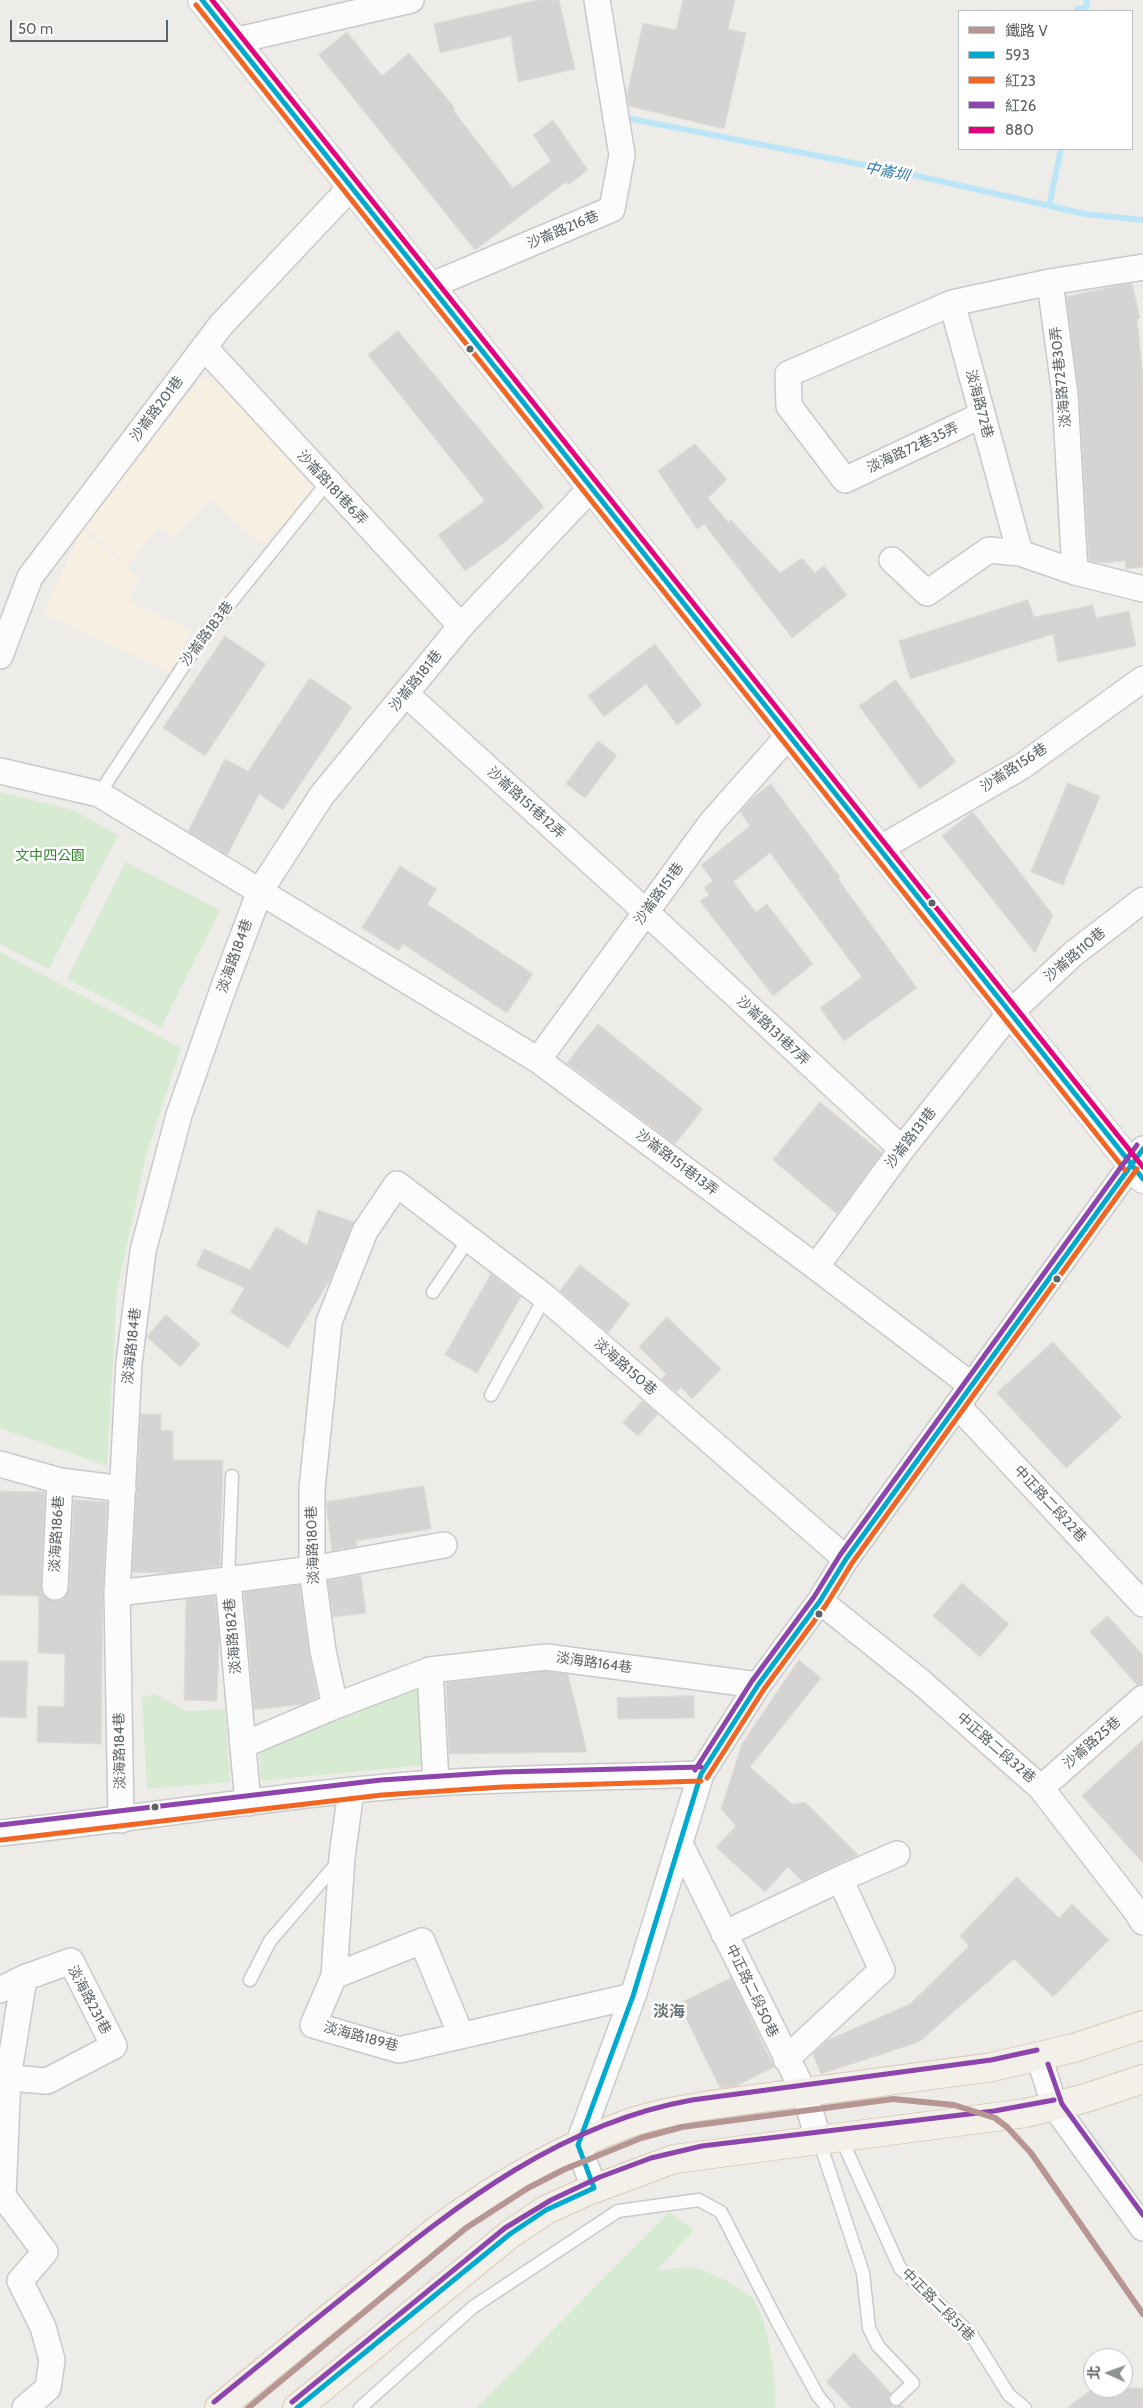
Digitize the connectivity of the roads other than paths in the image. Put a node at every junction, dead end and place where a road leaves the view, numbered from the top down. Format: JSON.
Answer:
{"nodes":[{"id":1,"x":202,"y":0,"type":"edge"},
{"id":2,"x":411,"y":0,"type":"edge"},
{"id":3,"x":597,"y":0,"type":"edge"},
{"id":4,"x":234,"y":41,"type":"junction"},
{"id":5,"x":351,"y":187,"type":"junction"},
{"id":6,"x":1143,"y":267,"type":"edge"},
{"id":7,"x":1050,"y":282,"type":"junction"},
{"id":8,"x":430,"y":286,"type":"junction"},
{"id":9,"x":952,"y":303,"type":"junction"},
{"id":10,"x":204,"y":348,"type":"junction"},
{"id":11,"x":982,"y":415,"type":"junction"},
{"id":12,"x":327,"y":483,"type":"junction"},
{"id":13,"x":591,"y":488,"type":"junction"},
{"id":14,"x":1020,"y":553,"type":"junction"},
{"id":15,"x":892,"y":560,"type":"dead end"},
{"id":16,"x":1075,"y":572,"type":"junction"},
{"id":17,"x":1143,"y":589,"type":"edge"},
{"id":18,"x":461,"y":626,"type":"junction"},
{"id":19,"x":0,"y":656,"type":"edge"},
{"id":20,"x":1143,"y":679,"type":"edge"},
{"id":21,"x":406,"y":694,"type":"junction"},
{"id":22,"x":789,"y":736,"type":"junction"},
{"id":23,"x":0,"y":771,"type":"edge"},
{"id":24,"x":99,"y":794,"type":"junction"},
{"id":25,"x":879,"y":849,"type":"junction"},
{"id":26,"x":260,"y":891,"type":"junction"},
{"id":27,"x":1143,"y":900,"type":"edge"},
{"id":28,"x":646,"y":912,"type":"junction"},
{"id":29,"x":1010,"y":1013,"type":"junction"},
{"id":30,"x":538,"y":1060,"type":"junction"},
{"id":31,"x":902,"y":1149,"type":"junction"},
{"id":32,"x":1139,"y":1164,"type":"edge"},
{"id":33,"x":397,"y":1184,"type":"joint"},
{"id":34,"x":469,"y":1239,"type":"junction"},
{"id":35,"x":816,"y":1267,"type":"junction"},
{"id":36,"x":433,"y":1292,"type":"dead end"},
{"id":37,"x":544,"y":1297,"type":"junction"},
{"id":38,"x":491,"y":1395,"type":"dead end"},
{"id":39,"x":964,"y":1395,"type":"junction"},
{"id":40,"x":0,"y":1464,"type":"edge"},
{"id":41,"x":232,"y":1476,"type":"dead end"},
{"id":42,"x":60,"y":1480,"type":"junction"},
{"id":43,"x":123,"y":1489,"type":"junction"},
{"id":44,"x":444,"y":1545,"type":"dead end"},
{"id":45,"x":846,"y":1559,"type":"junction"},
{"id":46,"x":312,"y":1569,"type":"junction"},
{"id":47,"x":228,"y":1580,"type":"junction"},
{"id":48,"x":55,"y":1587,"type":"dead end"},
{"id":49,"x":117,"y":1593,"type":"junction"},
{"id":50,"x":820,"y":1600,"type":"junction"},
{"id":51,"x":1143,"y":1604,"type":"edge"},
{"id":52,"x":430,"y":1670,"type":"junction"},
{"id":53,"x":758,"y":1685,"type":"junction"},
{"id":54,"x":1143,"y":1698,"type":"edge"},
{"id":55,"x":335,"y":1706,"type":"junction"},
{"id":56,"x":243,"y":1745,"type":"junction"},
{"id":57,"x":701,"y":1774,"type":"junction"},
{"id":58,"x":436,"y":1783,"type":"junction"},
{"id":59,"x":1041,"y":1788,"type":"junction"},
{"id":60,"x":352,"y":1791,"type":"junction"},
{"id":61,"x":248,"y":1803,"type":"junction"},
{"id":62,"x":121,"y":1820,"type":"junction"},
{"id":63,"x":0,"y":1833,"type":"edge"},
{"id":64,"x":680,"y":1844,"type":"junction"},
{"id":65,"x":897,"y":1854,"type":"dead end"},
{"id":66,"x":342,"y":1857,"type":"junction"},
{"id":67,"x":840,"y":1879,"type":"junction"},
{"id":68,"x":1143,"y":1922,"type":"edge"},
{"id":69,"x":724,"y":1934,"type":"junction"},
{"id":70,"x":334,"y":1976,"type":"junction"},
{"id":71,"x":24,"y":1978,"type":"junction"},
{"id":72,"x":250,"y":1980,"type":"dead end"},
{"id":73,"x":0,"y":1990,"type":"edge"},
{"id":74,"x":633,"y":1996,"type":"junction"},
{"id":75,"x":1143,"y":2025,"type":"edge"},
{"id":76,"x":461,"y":2035,"type":"junction"},
{"id":77,"x":1038,"y":2057,"type":"junction"},
{"id":78,"x":786,"y":2059,"type":"junction"},
{"id":79,"x":8,"y":2078,"type":"junction"},
{"id":80,"x":1143,"y":2079,"type":"edge"},
{"id":81,"x":804,"y":2092,"type":"junction"},
{"id":82,"x":1054,"y":2107,"type":"junction"},
{"id":83,"x":830,"y":2139,"type":"junction"},
{"id":84,"x":578,"y":2145,"type":"junction"},
{"id":85,"x":594,"y":2188,"type":"junction"},
{"id":86,"x":1,"y":2196,"type":"edge"},
{"id":87,"x":1143,"y":2228,"type":"edge"},
{"id":88,"x":896,"y":2399,"type":"dead end"},
{"id":89,"x":25,"y":2408,"type":"edge"},
{"id":90,"x":219,"y":2408,"type":"edge"},
{"id":91,"x":297,"y":2408,"type":"edge"},
{"id":92,"x":360,"y":2408,"type":"edge"},
{"id":93,"x":828,"y":2408,"type":"edge"},
{"id":94,"x":1026,"y":2408,"type":"edge"}],
"edges":[{"from":1,"to":4,"type":"street"},
{"from":2,"to":4,"type":"street"},
{"from":3,"to":8,"type":"street","name":"沙崙路216巷"},
{"from":4,"to":5,"type":"street"},
{"from":5,"to":8,"type":"street"},
{"from":5,"to":10,"type":"street","name":"沙崙路201巷"},
{"from":6,"to":7,"type":"street"},
{"from":7,"to":9,"type":"street"},
{"from":7,"to":16,"type":"street","name":"淡海路72巷30弄"},
{"from":8,"to":13,"type":"street"},
{"from":9,"to":11,"type":"street","name":"淡海路72巷"},
{"from":9,"to":11,"type":"street","name":"淡海路72巷35弄"},
{"from":10,"to":12,"type":"street","name":"沙崙路181巷6弄"},
{"from":10,"to":19,"type":"street","name":"沙崙路201巷"},
{"from":11,"to":14,"type":"street","name":"淡海路72巷"},
{"from":12,"to":18,"type":"street","name":"沙崙路181巷6弄"},
{"from":12,"to":24,"type":"lane","name":"沙崙路183巷"},
{"from":13,"to":18,"type":"street","name":"沙崙路181巷"},
{"from":13,"to":22,"type":"street"},
{"from":14,"to":15,"type":"street"},
{"from":14,"to":16,"type":"street"},
{"from":16,"to":17,"type":"street"},
{"from":18,"to":21,"type":"street","name":"沙崙路181巷"},
{"from":20,"to":25,"type":"street","name":"沙崙路156巷"},
{"from":21,"to":26,"type":"street","name":"沙崙路181巷"},
{"from":21,"to":28,"type":"street","name":"沙崙路151巷12弄"},
{"from":22,"to":25,"type":"street"},
{"from":22,"to":28,"type":"street","name":"沙崙路151巷"},
{"from":23,"to":24,"type":"street"},
{"from":24,"to":26,"type":"street"},
{"from":25,"to":29,"type":"street"},
{"from":26,"to":30,"type":"street"},
{"from":26,"to":43,"type":"street","name":"淡海路184巷"},
{"from":27,"to":29,"type":"street","name":"沙崙路110巷"},
{"from":28,"to":30,"type":"street","name":"沙崙路151巷"},
{"from":28,"to":31,"type":"street","name":"沙崙路131巷7弄"},
{"from":29,"to":31,"type":"street","name":"沙崙路131巷"},
{"from":29,"to":32,"type":"street"},
{"from":30,"to":35,"type":"street","name":"沙崙路151巷13弄"},
{"from":31,"to":35,"type":"street","name":"沙崙路131巷"},
{"from":32,"to":39,"type":"street"},
{"from":33,"to":34,"type":"street","name":"淡海路150巷"},
{"from":33,"to":46,"type":"street","name":"淡海路180巷"},
{"from":34,"to":36,"type":"lane"},
{"from":34,"to":37,"type":"street","name":"淡海路150巷"},
{"from":35,"to":39,"type":"street","name":"沙崙路151巷13弄"},
{"from":37,"to":38,"type":"lane"},
{"from":37,"to":45,"type":"street","name":"淡海路150巷"},
{"from":39,"to":45,"type":"street"},
{"from":39,"to":51,"type":"street","name":"中正路二段22巷"},
{"from":40,"to":42,"type":"street"},
{"from":41,"to":47,"type":"lane"},
{"from":42,"to":43,"type":"street"},
{"from":42,"to":48,"type":"street","name":"淡海路186巷"},
{"from":43,"to":49,"type":"street","name":"淡海路184巷"},
{"from":44,"to":46,"type":"street"},
{"from":45,"to":50,"type":"street"},
{"from":46,"to":47,"type":"street"},
{"from":46,"to":55,"type":"street","name":"淡海路180巷"},
{"from":47,"to":49,"type":"street","name":"淡海路182巷"},
{"from":47,"to":56,"type":"street","name":"淡海路182巷"},
{"from":49,"to":62,"type":"street","name":"淡海路184巷"},
{"from":50,"to":53,"type":"street"},
{"from":50,"to":59,"type":"street","name":"中正路二段32巷"},
{"from":52,"to":53,"type":"street","name":"淡海路164巷"},
{"from":52,"to":55,"type":"street"},
{"from":52,"to":58,"type":"street"},
{"from":53,"to":57,"type":"street"},
{"from":54,"to":59,"type":"street","name":"沙崙路25巷"},
{"from":55,"to":56,"type":"street"},
{"from":56,"to":61,"type":"street","name":"淡海路182巷"},
{"from":57,"to":58,"type":"street"},
{"from":57,"to":64,"type":"street"},
{"from":58,"to":60,"type":"street"},
{"from":59,"to":68,"type":"street","name":"中正路二段32巷"},
{"from":60,"to":61,"type":"street"},
{"from":60,"to":66,"type":"street","name":"淡海路189巷"},
{"from":61,"to":62,"type":"street"},
{"from":62,"to":63,"type":"street"},
{"from":64,"to":69,"type":"street","name":"中正路二段50巷"},
{"from":64,"to":74,"type":"street"},
{"from":65,"to":67,"type":"street"},
{"from":66,"to":70,"type":"street","name":"淡海路189巷"},
{"from":66,"to":72,"type":"lane"},
{"from":67,"to":69,"type":"street"},
{"from":67,"to":78,"type":"street"},
{"from":69,"to":78,"type":"street","name":"中正路二段50巷"},
{"from":70,"to":76,"type":"street"},
{"from":70,"to":76,"type":"street","name":"淡海路189巷"},
{"from":71,"to":73,"type":"street","name":"淡海路231巷"},
{"from":71,"to":79,"type":"street"},
{"from":71,"to":79,"type":"street","name":"淡海路231巷"},
{"from":74,"to":76,"type":"street","name":"淡海路189巷"},
{"from":74,"to":84,"type":"street"},
{"from":75,"to":77,"type":"main road"},
{"from":77,"to":81,"type":"main road"},
{"from":77,"to":82,"type":"street"},
{"from":78,"to":81,"type":"street","name":"中正路二段50巷"},
{"from":79,"to":86,"type":"street"},
{"from":80,"to":82,"type":"main road"},
{"from":81,"to":83,"type":"street","name":"中正路二段50巷"},
{"from":81,"to":84,"type":"main road"},
{"from":82,"to":83,"type":"main road"},
{"from":82,"to":87,"type":"street"},
{"from":83,"to":85,"type":"main road"},
{"from":83,"to":88,"type":"lane"},
{"from":83,"to":94,"type":"lane","name":"中正路二段51巷"},
{"from":84,"to":85,"type":"street"},
{"from":84,"to":90,"type":"main road"},
{"from":85,"to":91,"type":"main road"},
{"from":86,"to":89,"type":"street"},
{"from":92,"to":93,"type":"lane"}]}
